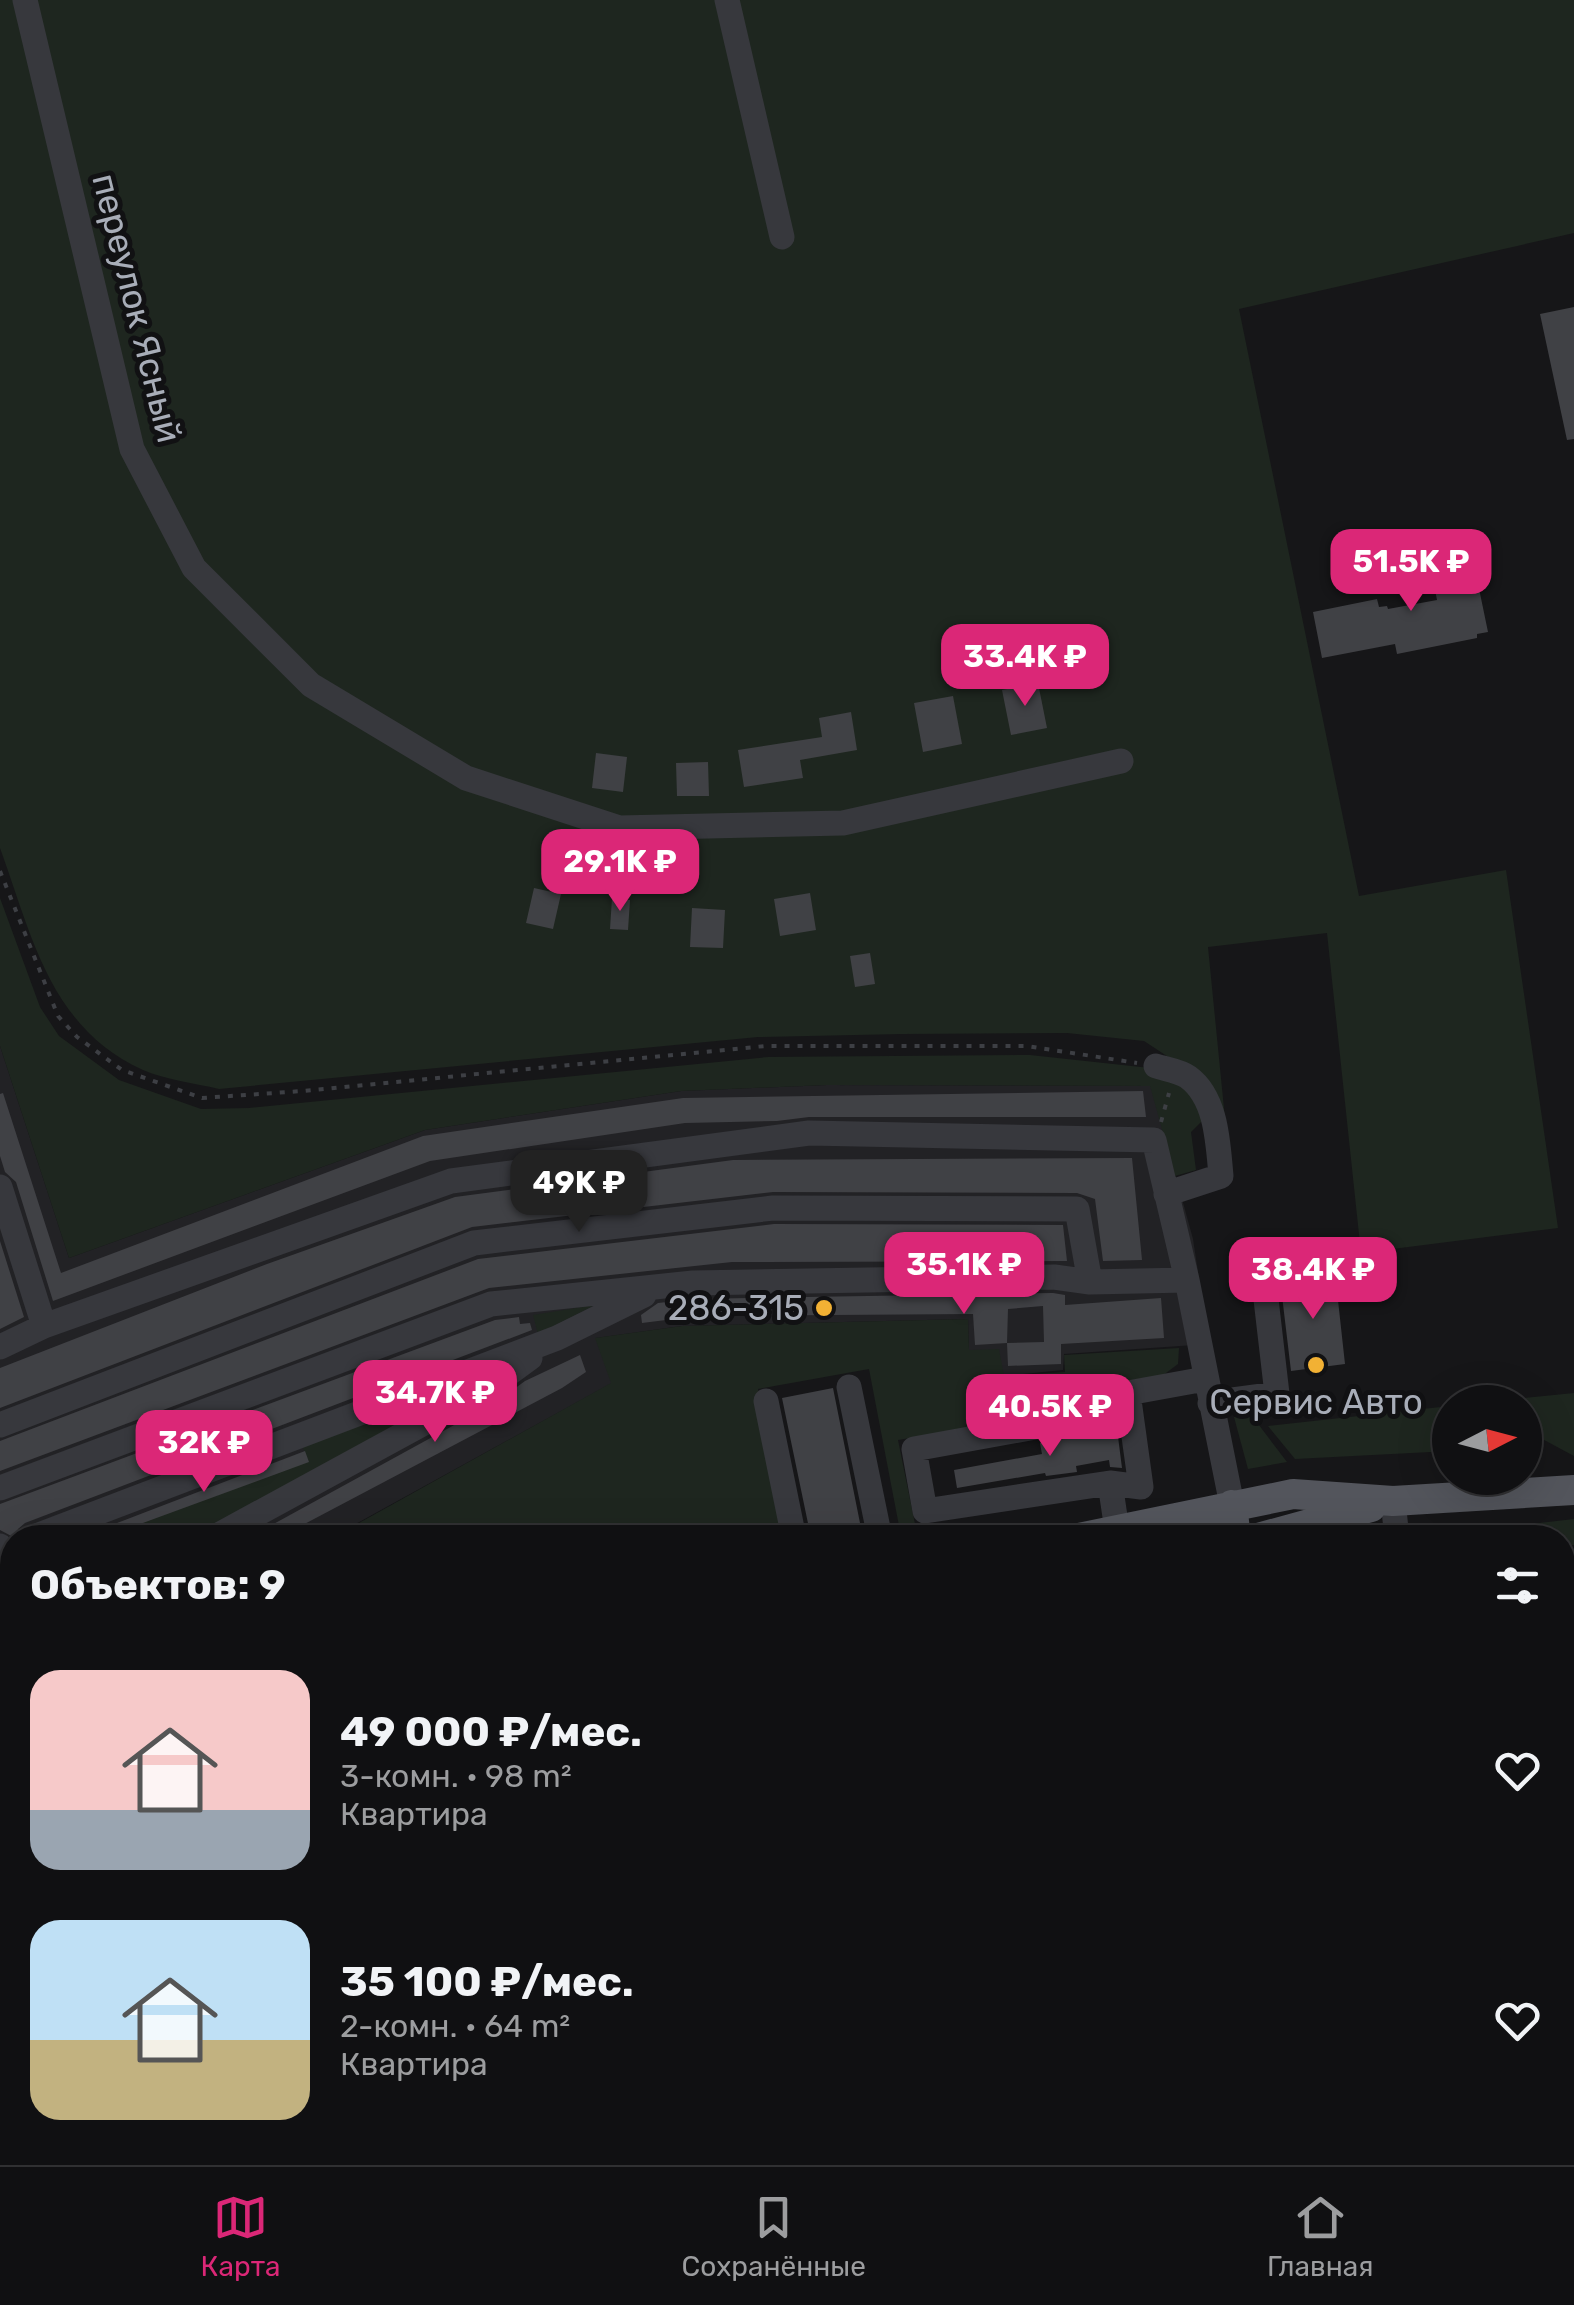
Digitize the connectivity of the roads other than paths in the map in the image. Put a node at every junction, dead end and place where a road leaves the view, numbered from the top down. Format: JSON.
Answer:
{"nodes":[{"id":1,"x":25,"y":0,"type":"edge"},
{"id":2,"x":727,"y":0,"type":"edge"},
{"id":3,"x":782,"y":238,"type":"dead end"},
{"id":4,"x":1121,"y":761,"type":"dead end"},
{"id":5,"x":1156,"y":1066,"type":"road end"},
{"id":6,"x":0,"y":1187,"type":"edge"},
{"id":7,"x":1166,"y":1194,"type":"junction"},
{"id":8,"x":1347,"y":1255,"type":"dead end"},
{"id":9,"x":1187,"y":1280,"type":"junction"},
{"id":10,"x":1090,"y":1282,"type":"junction"},
{"id":11,"x":658,"y":1288,"type":"junction"},
{"id":12,"x":44,"y":1326,"type":"junction"},
{"id":13,"x":558,"y":1338,"type":"junction"},
{"id":14,"x":0,"y":1347,"type":"edge"},
{"id":15,"x":850,"y":1387,"type":"dead end"},
{"id":16,"x":1208,"y":1391,"type":"junction"},
{"id":17,"x":1128,"y":1393,"type":"junction"},
{"id":18,"x":766,"y":1400,"type":"dead end"},
{"id":19,"x":0,"y":1425,"type":"edge"},
{"id":20,"x":1110,"y":1483,"type":"junction"},
{"id":21,"x":0,"y":1488,"type":"edge"},
{"id":22,"x":1574,"y":1490,"type":"edge"},
{"id":23,"x":1393,"y":1502,"type":"junction"},
{"id":24,"x":1232,"y":1505,"type":"junction"},
{"id":25,"x":65,"y":1525,"type":"edge"},
{"id":26,"x":237,"y":1525,"type":"edge"},
{"id":27,"x":791,"y":1525,"type":"edge"},
{"id":28,"x":877,"y":1525,"type":"edge"},
{"id":29,"x":1116,"y":1525,"type":"edge"},
{"id":30,"x":1140,"y":1525,"type":"edge"},
{"id":31,"x":1234,"y":1525,"type":"edge"},
{"id":32,"x":1307,"y":1525,"type":"edge"},
{"id":33,"x":1396,"y":1525,"type":"edge"}],
"edges":[{"from":1,"to":4,"type":"street","name":"переулок Ясный"},
{"from":2,"to":3,"type":"street"},
{"from":5,"to":7,"type":"street"},
{"from":6,"to":12,"type":"street"},
{"from":7,"to":9,"type":"street"},
{"from":7,"to":12,"type":"street"},
{"from":8,"to":16,"type":"street"},
{"from":9,"to":10,"type":"street"},
{"from":9,"to":16,"type":"street"},
{"from":10,"to":11,"type":"street"},
{"from":10,"to":19,"type":"street"},
{"from":11,"to":13,"type":"street"},
{"from":11,"to":21,"type":"street"},
{"from":12,"to":14,"type":"street"},
{"from":13,"to":25,"type":"street"},
{"from":13,"to":26,"type":"street"},
{"from":15,"to":28,"type":"street"},
{"from":16,"to":17,"type":"street"},
{"from":16,"to":24,"type":"street"},
{"from":17,"to":20,"type":"street"},
{"from":17,"to":20,"type":"street"},
{"from":18,"to":27,"type":"street"},
{"from":20,"to":29,"type":"street"},
{"from":22,"to":23,"type":"main road"},
{"from":23,"to":24,"type":"main road"},
{"from":23,"to":32,"type":"main road"},
{"from":23,"to":33,"type":"street"},
{"from":24,"to":30,"type":"main road"},
{"from":24,"to":31,"type":"main road"}]}
